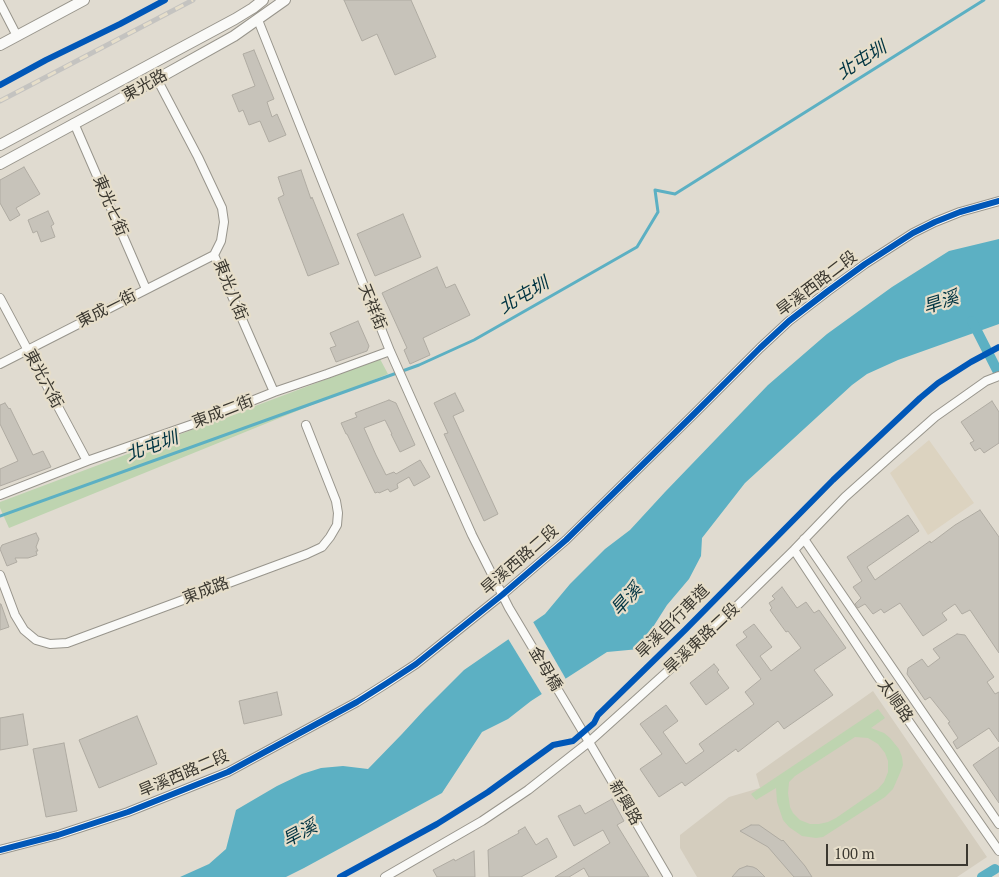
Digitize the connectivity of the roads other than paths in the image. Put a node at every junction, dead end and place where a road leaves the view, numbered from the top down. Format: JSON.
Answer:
{"nodes":[{"id":1,"x":84,"y":0,"type":"edge"},
{"id":2,"x":263,"y":0,"type":"edge"},
{"id":3,"x":285,"y":0,"type":"edge"},
{"id":4,"x":0,"y":3,"type":"edge"},
{"id":5,"x":251,"y":4,"type":"edge"},
{"id":6,"x":258,"y":20,"type":"junction"},
{"id":7,"x":18,"y":36,"type":"junction"},
{"id":8,"x":0,"y":45,"type":"edge"},
{"id":9,"x":157,"y":79,"type":"junction"},
{"id":10,"x":74,"y":124,"type":"junction"},
{"id":11,"x":0,"y":145,"type":"edge"},
{"id":12,"x":0,"y":164,"type":"edge"},
{"id":13,"x":999,"y":201,"type":"edge"},
{"id":14,"x":214,"y":256,"type":"junction"},
{"id":15,"x":146,"y":289,"type":"junction"},
{"id":16,"x":0,"y":298,"type":"edge"},
{"id":17,"x":27,"y":350,"type":"junction"},
{"id":18,"x":390,"y":351,"type":"junction"},
{"id":19,"x":0,"y":364,"type":"edge"},
{"id":20,"x":999,"y":376,"type":"edge"},
{"id":21,"x":274,"y":392,"type":"junction"},
{"id":22,"x":306,"y":426,"type":"dead end"},
{"id":23,"x":87,"y":461,"type":"junction"},
{"id":24,"x":0,"y":495,"type":"edge"},
{"id":25,"x":804,"y":539,"type":"junction"},
{"id":26,"x":794,"y":550,"type":"junction"},
{"id":27,"x":0,"y":574,"type":"edge"},
{"id":28,"x":502,"y":595,"type":"junction"},
{"id":29,"x":509,"y":608,"type":"joint"},
{"id":30,"x":582,"y":730,"type":"joint"},
{"id":31,"x":589,"y":742,"type":"junction"},
{"id":32,"x":999,"y":824,"type":"edge"},
{"id":33,"x":0,"y":850,"type":"edge"},
{"id":34,"x":999,"y":851,"type":"edge"},
{"id":35,"x":384,"y":877,"type":"edge"},
{"id":36,"x":668,"y":877,"type":"edge"}],
"edges":[{"from":1,"to":7,"type":"street"},
{"from":2,"to":5,"type":"street","name":"東光路"},
{"from":3,"to":6,"type":"street","name":"東光路"},
{"from":4,"to":7,"type":"street"},
{"from":5,"to":6,"type":"street","name":"天祥街"},
{"from":5,"to":11,"type":"street","name":"東光路"},
{"from":6,"to":9,"type":"street","name":"東光路"},
{"from":6,"to":18,"type":"street","name":"天祥街"},
{"from":7,"to":8,"type":"street"},
{"from":9,"to":10,"type":"street","name":"東光路"},
{"from":9,"to":14,"type":"street","name":"東光八街"},
{"from":10,"to":12,"type":"street","name":"東光路"},
{"from":10,"to":15,"type":"street","name":"東光七街"},
{"from":13,"to":28,"type":"street","name":"旱溪西路二段"},
{"from":14,"to":15,"type":"street","name":"東成一街"},
{"from":14,"to":21,"type":"street","name":"東光八街"},
{"from":15,"to":17,"type":"street","name":"東成一街"},
{"from":16,"to":17,"type":"street","name":"東光六街"},
{"from":17,"to":19,"type":"street","name":"東成一街"},
{"from":17,"to":23,"type":"street","name":"東光六街"},
{"from":18,"to":21,"type":"street","name":"東成二街"},
{"from":18,"to":28,"type":"street","name":"天祥街"},
{"from":20,"to":25,"type":"street","name":"旱溪東路二段"},
{"from":21,"to":23,"type":"street","name":"東成二街"},
{"from":22,"to":27,"type":"street","name":"東成路"},
{"from":23,"to":24,"type":"street","name":"東成二街"},
{"from":25,"to":26,"type":"street","name":"旱溪東路二段"},
{"from":25,"to":32,"type":"street","name":"太順路"},
{"from":26,"to":31,"type":"street","name":"旱溪東路二段"},
{"from":26,"to":34,"type":"street","name":"太順路"},
{"from":28,"to":29,"type":"street","name":"天祥街"},
{"from":28,"to":33,"type":"street","name":"旱溪西路二段"},
{"from":29,"to":30,"type":"street","name":"金母橋"},
{"from":30,"to":31,"type":"street","name":"新興路"},
{"from":31,"to":35,"type":"street","name":"旱溪東路二段"},
{"from":31,"to":36,"type":"street","name":"新興路"}]}
